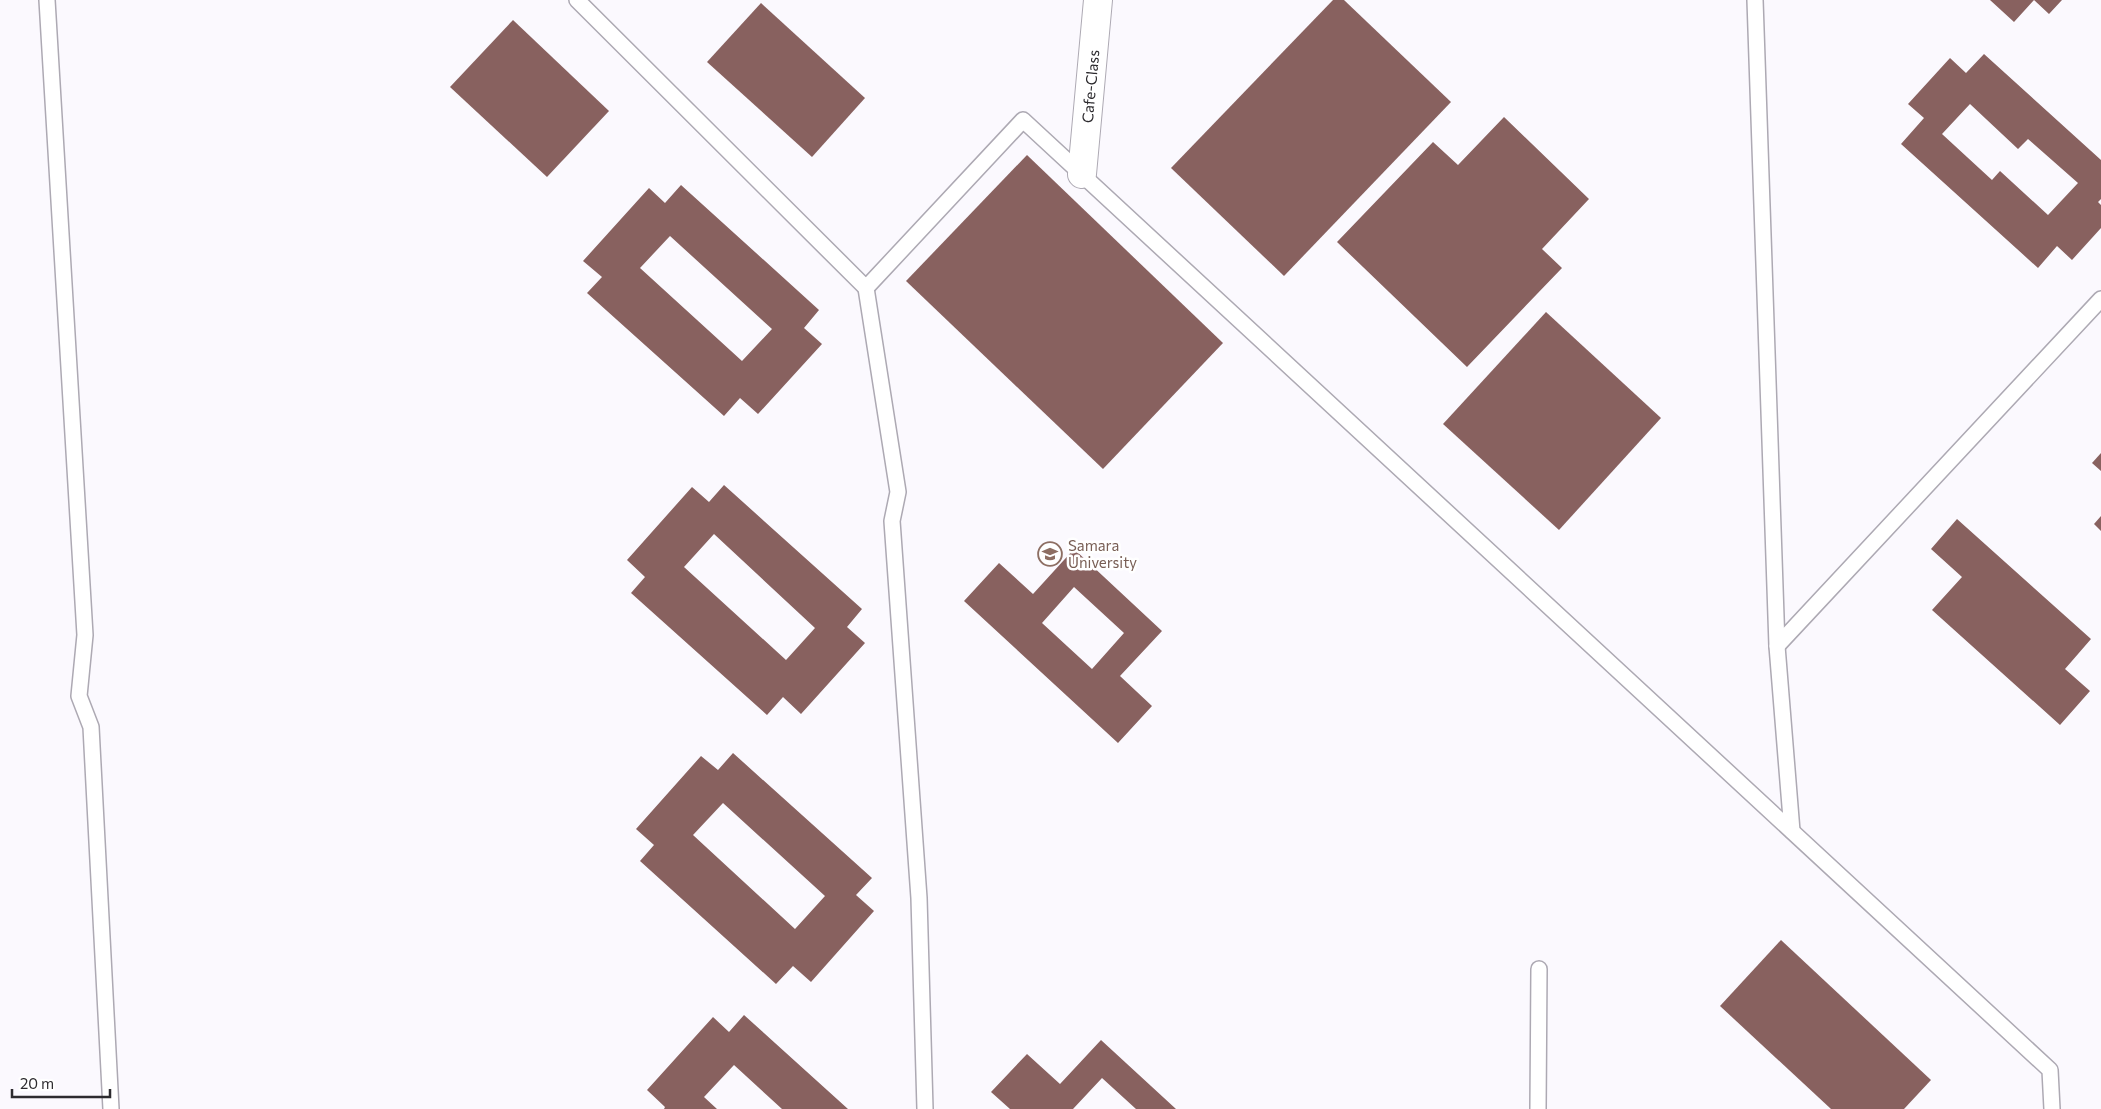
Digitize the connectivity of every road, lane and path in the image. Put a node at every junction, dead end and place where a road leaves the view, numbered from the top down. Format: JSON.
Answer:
{"nodes":[{"id":1,"x":47,"y":0,"type":"edge"},
{"id":2,"x":577,"y":0,"type":"edge"},
{"id":3,"x":1098,"y":0,"type":"edge"},
{"id":4,"x":1755,"y":0,"type":"edge"},
{"id":5,"x":1082,"y":174,"type":"junction"},
{"id":6,"x":866,"y":288,"type":"junction"},
{"id":7,"x":2101,"y":299,"type":"edge"},
{"id":8,"x":1777,"y":646,"type":"junction"},
{"id":9,"x":1792,"y":832,"type":"junction"},
{"id":10,"x":1539,"y":969,"type":"dead end"},
{"id":11,"x":111,"y":1109,"type":"edge"},
{"id":12,"x":925,"y":1109,"type":"edge"},
{"id":13,"x":1538,"y":1109,"type":"edge"},
{"id":14,"x":2052,"y":1109,"type":"edge"}],
"edges":[{"from":1,"to":11,"type":"lane"},
{"from":2,"to":6,"type":"lane"},
{"from":3,"to":5,"type":"street","name":"Cafe-Class"},
{"from":4,"to":8,"type":"lane"},
{"from":5,"to":6,"type":"lane"},
{"from":5,"to":9,"type":"lane"},
{"from":6,"to":12,"type":"lane"},
{"from":7,"to":8,"type":"lane"},
{"from":8,"to":9,"type":"lane"},
{"from":9,"to":14,"type":"lane"},
{"from":10,"to":13,"type":"lane"}]}
